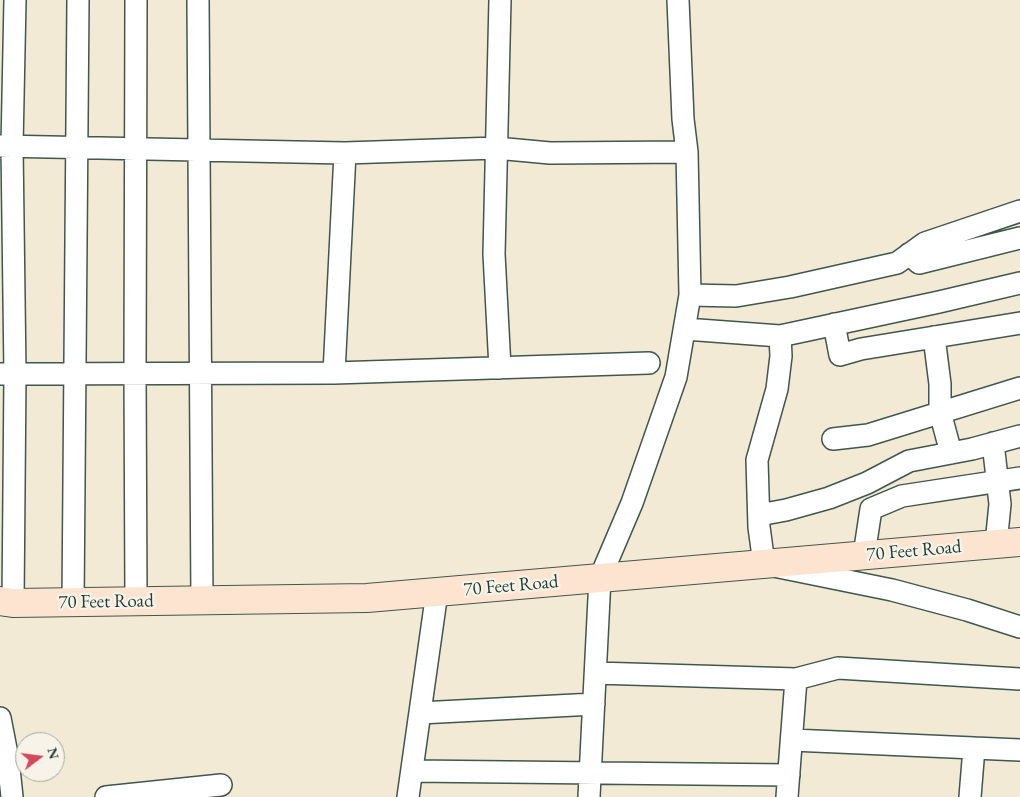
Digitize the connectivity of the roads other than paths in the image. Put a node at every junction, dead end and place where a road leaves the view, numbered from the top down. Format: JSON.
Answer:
{"nodes":[{"id":1,"x":15,"y":0,"type":"edge"},
{"id":2,"x":78,"y":0,"type":"edge"},
{"id":3,"x":136,"y":0,"type":"edge"},
{"id":4,"x":198,"y":0,"type":"edge"},
{"id":5,"x":500,"y":0,"type":"edge"},
{"id":6,"x":678,"y":0,"type":"edge"},
{"id":7,"x":6,"y":146,"type":"edge"},
{"id":8,"x":77,"y":148,"type":"junction"},
{"id":9,"x":496,"y":148,"type":"junction"},
{"id":10,"x":136,"y":149,"type":"junction"},
{"id":11,"x":200,"y":151,"type":"junction"},
{"id":12,"x":687,"y":152,"type":"junction"},
{"id":13,"x":345,"y":153,"type":"junction"},
{"id":14,"x":1020,"y":211,"type":"edge"},
{"id":15,"x":1020,"y":238,"type":"edge"},
{"id":16,"x":910,"y":254,"type":"junction"},
{"id":17,"x":1020,"y":283,"type":"edge"},
{"id":18,"x":690,"y":295,"type":"junction"},
{"id":19,"x":1020,"y":323,"type":"edge"},
{"id":20,"x":834,"y":324,"type":"junction"},
{"id":21,"x":685,"y":328,"type":"junction"},
{"id":22,"x":780,"y":336,"type":"junction"},
{"id":23,"x":934,"y":337,"type":"junction"},
{"id":24,"x":649,"y":363,"type":"dead end"},
{"id":25,"x":500,"y":368,"type":"junction"},
{"id":26,"x":334,"y":373,"type":"junction"},
{"id":27,"x":7,"y":374,"type":"edge"},
{"id":28,"x":75,"y":374,"type":"junction"},
{"id":29,"x":135,"y":374,"type":"junction"},
{"id":30,"x":201,"y":374,"type":"junction"},
{"id":31,"x":1020,"y":388,"type":"edge"},
{"id":32,"x":940,"y":412,"type":"junction"},
{"id":33,"x":1020,"y":436,"type":"edge"},
{"id":34,"x":833,"y":440,"type":"dead end"},
{"id":35,"x":993,"y":443,"type":"junction"},
{"id":36,"x":951,"y":453,"type":"junction"},
{"id":37,"x":1020,"y":478,"type":"edge"},
{"id":38,"x":998,"y":482,"type":"junction"},
{"id":39,"x":759,"y":515,"type":"junction"},
{"id":40,"x":1008,"y":543,"type":"edge"},
{"id":41,"x":864,"y":555,"type":"junction"},
{"id":42,"x":764,"y":564,"type":"junction"},
{"id":43,"x":600,"y":578,"type":"junction"},
{"id":44,"x":437,"y":592,"type":"junction"},
{"id":45,"x":202,"y":600,"type":"junction"},
{"id":46,"x":136,"y":601,"type":"junction"},
{"id":47,"x":7,"y":602,"type":"edge"},
{"id":48,"x":74,"y":602,"type":"junction"},
{"id":49,"x":1020,"y":627,"type":"edge"},
{"id":50,"x":596,"y":673,"type":"junction"},
{"id":51,"x":796,"y":679,"type":"junction"},
{"id":52,"x":1020,"y":679,"type":"edge"},
{"id":53,"x":594,"y":704,"type":"junction"},
{"id":54,"x":420,"y":713,"type":"junction"},
{"id":55,"x":0,"y":718,"type":"edge"},
{"id":56,"x":792,"y":740,"type":"junction"},
{"id":57,"x":974,"y":748,"type":"junction"},
{"id":58,"x":1020,"y":750,"type":"edge"},
{"id":59,"x":412,"y":771,"type":"junction"},
{"id":60,"x":590,"y":773,"type":"junction"},
{"id":61,"x":789,"y":775,"type":"junction"},
{"id":62,"x":221,"y":785,"type":"dead end"},
{"id":63,"x":12,"y":797,"type":"edge"},
{"id":64,"x":106,"y":797,"type":"edge"},
{"id":65,"x":408,"y":797,"type":"edge"},
{"id":66,"x":589,"y":797,"type":"edge"},
{"id":67,"x":787,"y":797,"type":"edge"},
{"id":68,"x":970,"y":797,"type":"edge"}],
"edges":[{"from":1,"to":7,"type":"street"},
{"from":2,"to":8,"type":"street"},
{"from":3,"to":10,"type":"street"},
{"from":4,"to":11,"type":"street"},
{"from":5,"to":9,"type":"street"},
{"from":6,"to":12,"type":"street"},
{"from":7,"to":8,"type":"street"},
{"from":7,"to":27,"type":"street"},
{"from":8,"to":10,"type":"street"},
{"from":8,"to":28,"type":"street"},
{"from":9,"to":12,"type":"street"},
{"from":9,"to":13,"type":"street"},
{"from":9,"to":25,"type":"street"},
{"from":10,"to":11,"type":"street"},
{"from":10,"to":29,"type":"street"},
{"from":11,"to":13,"type":"street"},
{"from":11,"to":30,"type":"street"},
{"from":12,"to":18,"type":"street"},
{"from":13,"to":26,"type":"street"},
{"from":14,"to":16,"type":"street"},
{"from":15,"to":16,"type":"street"},
{"from":16,"to":18,"type":"street"},
{"from":17,"to":20,"type":"street"},
{"from":18,"to":21,"type":"street"},
{"from":19,"to":23,"type":"street"},
{"from":20,"to":22,"type":"street"},
{"from":20,"to":23,"type":"street"},
{"from":21,"to":22,"type":"street"},
{"from":21,"to":43,"type":"street"},
{"from":22,"to":39,"type":"street"},
{"from":23,"to":32,"type":"street"},
{"from":24,"to":25,"type":"street"},
{"from":25,"to":26,"type":"street"},
{"from":26,"to":30,"type":"street"},
{"from":27,"to":28,"type":"street"},
{"from":27,"to":47,"type":"street"},
{"from":28,"to":29,"type":"street"},
{"from":28,"to":48,"type":"street"},
{"from":29,"to":30,"type":"street"},
{"from":29,"to":46,"type":"street"},
{"from":30,"to":45,"type":"street"},
{"from":31,"to":32,"type":"street"},
{"from":32,"to":34,"type":"street"},
{"from":32,"to":36,"type":"street"},
{"from":33,"to":35,"type":"street"},
{"from":35,"to":36,"type":"street"},
{"from":35,"to":38,"type":"street"},
{"from":36,"to":39,"type":"street"},
{"from":37,"to":38,"type":"street"},
{"from":38,"to":40,"type":"street"},
{"from":38,"to":41,"type":"street"},
{"from":39,"to":42,"type":"street"},
{"from":40,"to":41,"type":"street","name":"70 Feet Road"},
{"from":41,"to":42,"type":"street","name":"70 Feet Road"},
{"from":42,"to":43,"type":"street","name":"70 Feet Road"},
{"from":42,"to":49,"type":"street"},
{"from":43,"to":44,"type":"street","name":"70 Feet Road"},
{"from":43,"to":50,"type":"street"},
{"from":44,"to":45,"type":"street","name":"70 Feet Road"},
{"from":44,"to":54,"type":"street"},
{"from":45,"to":46,"type":"street","name":"70 Feet Road"},
{"from":46,"to":48,"type":"street","name":"70 Feet Road"},
{"from":47,"to":48,"type":"street","name":"70 Feet Road"},
{"from":50,"to":51,"type":"street"},
{"from":50,"to":53,"type":"street"},
{"from":51,"to":52,"type":"street"},
{"from":51,"to":56,"type":"street"},
{"from":53,"to":54,"type":"street"},
{"from":53,"to":60,"type":"street"},
{"from":54,"to":59,"type":"street"},
{"from":55,"to":63,"type":"street"},
{"from":56,"to":57,"type":"street"},
{"from":56,"to":61,"type":"street"},
{"from":57,"to":58,"type":"street"},
{"from":57,"to":68,"type":"street"},
{"from":59,"to":60,"type":"street"},
{"from":59,"to":65,"type":"street"},
{"from":60,"to":61,"type":"street"},
{"from":60,"to":66,"type":"street"},
{"from":61,"to":67,"type":"street"},
{"from":62,"to":64,"type":"street"}]}
